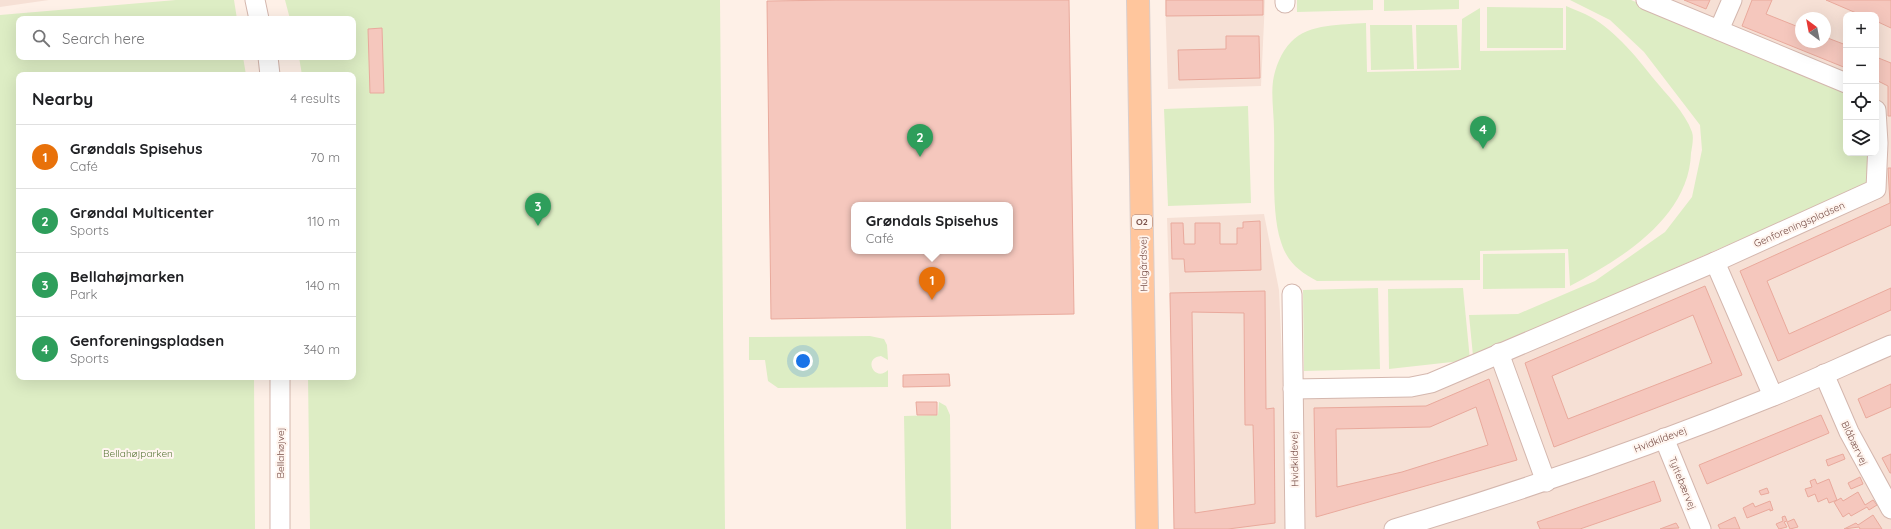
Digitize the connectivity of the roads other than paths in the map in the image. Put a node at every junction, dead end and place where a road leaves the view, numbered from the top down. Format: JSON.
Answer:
{"nodes":[{"id":1,"x":254,"y":0,"type":"edge"},
{"id":2,"x":1138,"y":0,"type":"edge"},
{"id":3,"x":1646,"y":0,"type":"edge"},
{"id":4,"x":1732,"y":0,"type":"edge"},
{"id":5,"x":258,"y":16,"type":"edge"},
{"id":6,"x":1720,"y":30,"type":"junction"},
{"id":7,"x":268,"y":60,"type":"edge"},
{"id":8,"x":270,"y":72,"type":"edge"},
{"id":9,"x":1843,"y":82,"type":"edge"},
{"id":10,"x":1878,"y":120,"type":"edge"},
{"id":11,"x":1884,"y":143,"type":"edge"},
{"id":12,"x":1714,"y":262,"type":"junction"},
{"id":13,"x":1292,"y":294,"type":"dead end"},
{"id":14,"x":1891,"y":345,"type":"edge"},
{"id":15,"x":1499,"y":354,"type":"junction"},
{"id":16,"x":1824,"y":374,"type":"junction"},
{"id":17,"x":280,"y":380,"type":"edge"},
{"id":18,"x":1293,"y":389,"type":"junction"},
{"id":19,"x":1773,"y":396,"type":"junction"},
{"id":20,"x":1664,"y":438,"type":"junction"},
{"id":21,"x":1546,"y":482,"type":"junction"},
{"id":22,"x":1891,"y":509,"type":"edge"},
{"id":23,"x":280,"y":529,"type":"edge"},
{"id":24,"x":1147,"y":529,"type":"edge"},
{"id":25,"x":1295,"y":529,"type":"edge"},
{"id":26,"x":1394,"y":529,"type":"edge"},
{"id":27,"x":1701,"y":529,"type":"edge"}],
"edges":[{"from":1,"to":5,"type":"street"},
{"from":2,"to":24,"type":"main road","name":"Hulgårdsvej","number":"O2"},
{"from":3,"to":6,"type":"street"},
{"from":4,"to":6,"type":"street"},
{"from":6,"to":9,"type":"street"},
{"from":7,"to":8,"type":"street"},
{"from":10,"to":11,"type":"street","name":"Genforeningspladsen"},
{"from":11,"to":12,"type":"street","name":"Genforeningspladsen"},
{"from":12,"to":15,"type":"street","name":"Genforeningspladsen"},
{"from":12,"to":19,"type":"street"},
{"from":13,"to":18,"type":"street"},
{"from":14,"to":16,"type":"street","name":"Hvidkildevej"},
{"from":15,"to":18,"type":"street","name":"Genforeningspladsen"},
{"from":15,"to":21,"type":"street"},
{"from":16,"to":19,"type":"street","name":"Hvidkildevej"},
{"from":16,"to":22,"type":"street","name":"Blåbærvej"},
{"from":17,"to":23,"type":"street","name":"Bellahøjvej"},
{"from":18,"to":25,"type":"street","name":"Hvidkildevej"},
{"from":19,"to":20,"type":"street","name":"Hvidkildevej"},
{"from":20,"to":21,"type":"street","name":"Hvidkildevej"},
{"from":20,"to":27,"type":"street","name":"Tyttebærvej"},
{"from":21,"to":26,"type":"street","name":"Hvidkildevej"}]}
